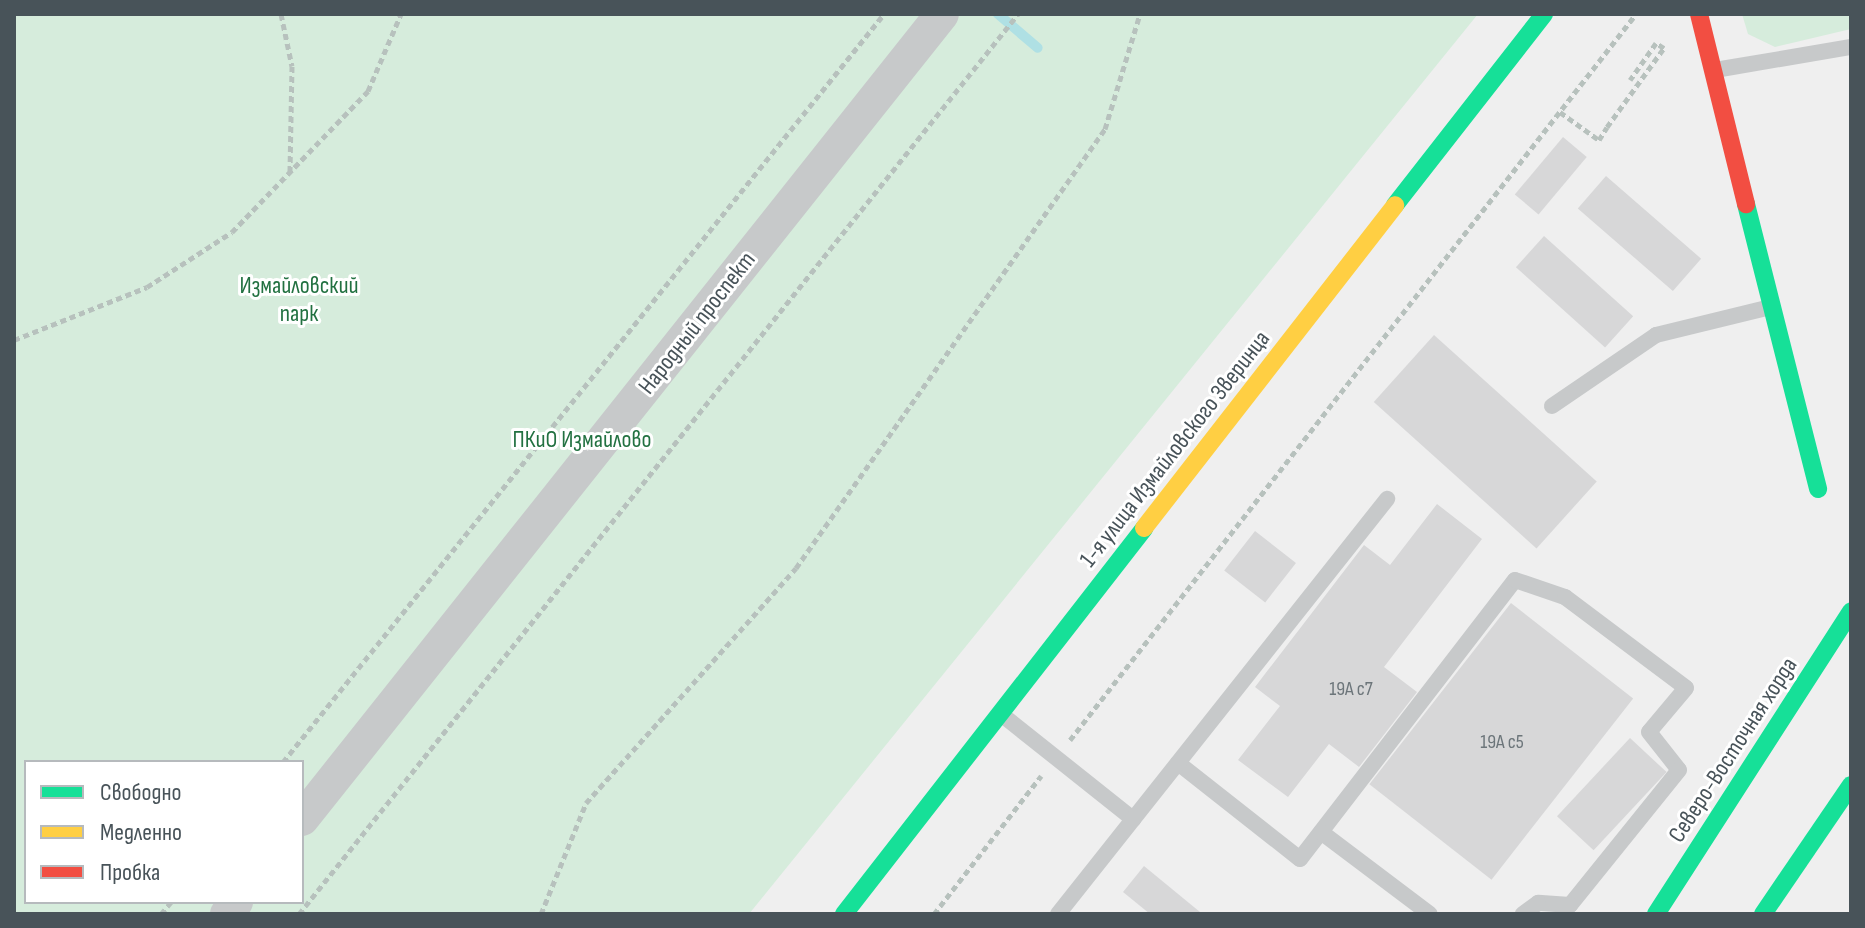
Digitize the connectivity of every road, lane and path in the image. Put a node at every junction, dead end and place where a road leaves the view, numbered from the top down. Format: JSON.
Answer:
{"nodes":[{"id":1,"x":281,"y":14,"type":"edge"},
{"id":2,"x":401,"y":14,"type":"edge"},
{"id":3,"x":884,"y":14,"type":"edge"},
{"id":4,"x":942,"y":14,"type":"edge"},
{"id":5,"x":1018,"y":14,"type":"edge"},
{"id":6,"x":1140,"y":14,"type":"edge"},
{"id":7,"x":1544,"y":14,"type":"edge"},
{"id":8,"x":1636,"y":14,"type":"edge"},
{"id":9,"x":1699,"y":14,"type":"edge"},
{"id":10,"x":1851,"y":47,"type":"edge"},
{"id":11,"x":1713,"y":70,"type":"junction"},
{"id":12,"x":1630,"y":80,"type":"dead end"},
{"id":13,"x":1560,"y":112,"type":"junction"},
{"id":14,"x":290,"y":172,"type":"junction"},
{"id":15,"x":1772,"y":307,"type":"junction"},
{"id":16,"x":14,"y":340,"type":"edge"},
{"id":17,"x":1552,"y":406,"type":"dead end"},
{"id":18,"x":1818,"y":489,"type":"dead end"},
{"id":19,"x":1387,"y":499,"type":"dead end"},
{"id":20,"x":1851,"y":611,"type":"edge"},
{"id":21,"x":1000,"y":713,"type":"junction"},
{"id":22,"x":1056,"y":757,"type":"junction"},
{"id":23,"x":285,"y":760,"type":"edge"},
{"id":24,"x":1178,"y":763,"type":"junction"},
{"id":25,"x":1851,"y":785,"type":"edge"},
{"id":26,"x":304,"y":816,"type":"edge"},
{"id":27,"x":1133,"y":819,"type":"junction"},
{"id":28,"x":1321,"y":832,"type":"junction"},
{"id":29,"x":299,"y":914,"type":"edge"},
{"id":30,"x":541,"y":914,"type":"edge"},
{"id":31,"x":844,"y":914,"type":"edge"},
{"id":32,"x":934,"y":914,"type":"edge"},
{"id":33,"x":1058,"y":914,"type":"edge"},
{"id":34,"x":1430,"y":914,"type":"edge"},
{"id":35,"x":1523,"y":914,"type":"edge"},
{"id":36,"x":1656,"y":914,"type":"edge"},
{"id":37,"x":1763,"y":914,"type":"edge"}],
"edges":[{"from":1,"to":14,"type":"path"},
{"from":2,"to":14,"type":"path"},
{"from":3,"to":23,"type":"path"},
{"from":4,"to":26,"type":"street","name":"Народный проспект"},
{"from":5,"to":29,"type":"path"},
{"from":6,"to":30,"type":"path"},
{"from":7,"to":21,"type":"street","name":"1-я улица Измайловского Зверинца"},
{"from":8,"to":13,"type":"path"},
{"from":9,"to":11,"type":"street"},
{"from":10,"to":11,"type":"lane"},
{"from":11,"to":15,"type":"street"},
{"from":12,"to":13,"type":"path","bridge":true},
{"from":13,"to":22,"type":"path"},
{"from":14,"to":16,"type":"path"},
{"from":15,"to":17,"type":"lane"},
{"from":15,"to":18,"type":"street"},
{"from":19,"to":24,"type":"lane"},
{"from":20,"to":36,"type":"street","name":"Северо-Восточная хорда"},
{"from":21,"to":22,"type":"lane"},
{"from":21,"to":31,"type":"street","name":"1-я улица Измайловского Зверинца"},
{"from":22,"to":27,"type":"lane"},
{"from":22,"to":32,"type":"path"},
{"from":24,"to":27,"type":"lane"},
{"from":24,"to":28,"type":"lane"},
{"from":25,"to":37,"type":"street"},
{"from":27,"to":33,"type":"lane"},
{"from":28,"to":34,"type":"lane"},
{"from":28,"to":35,"type":"lane"}]}
